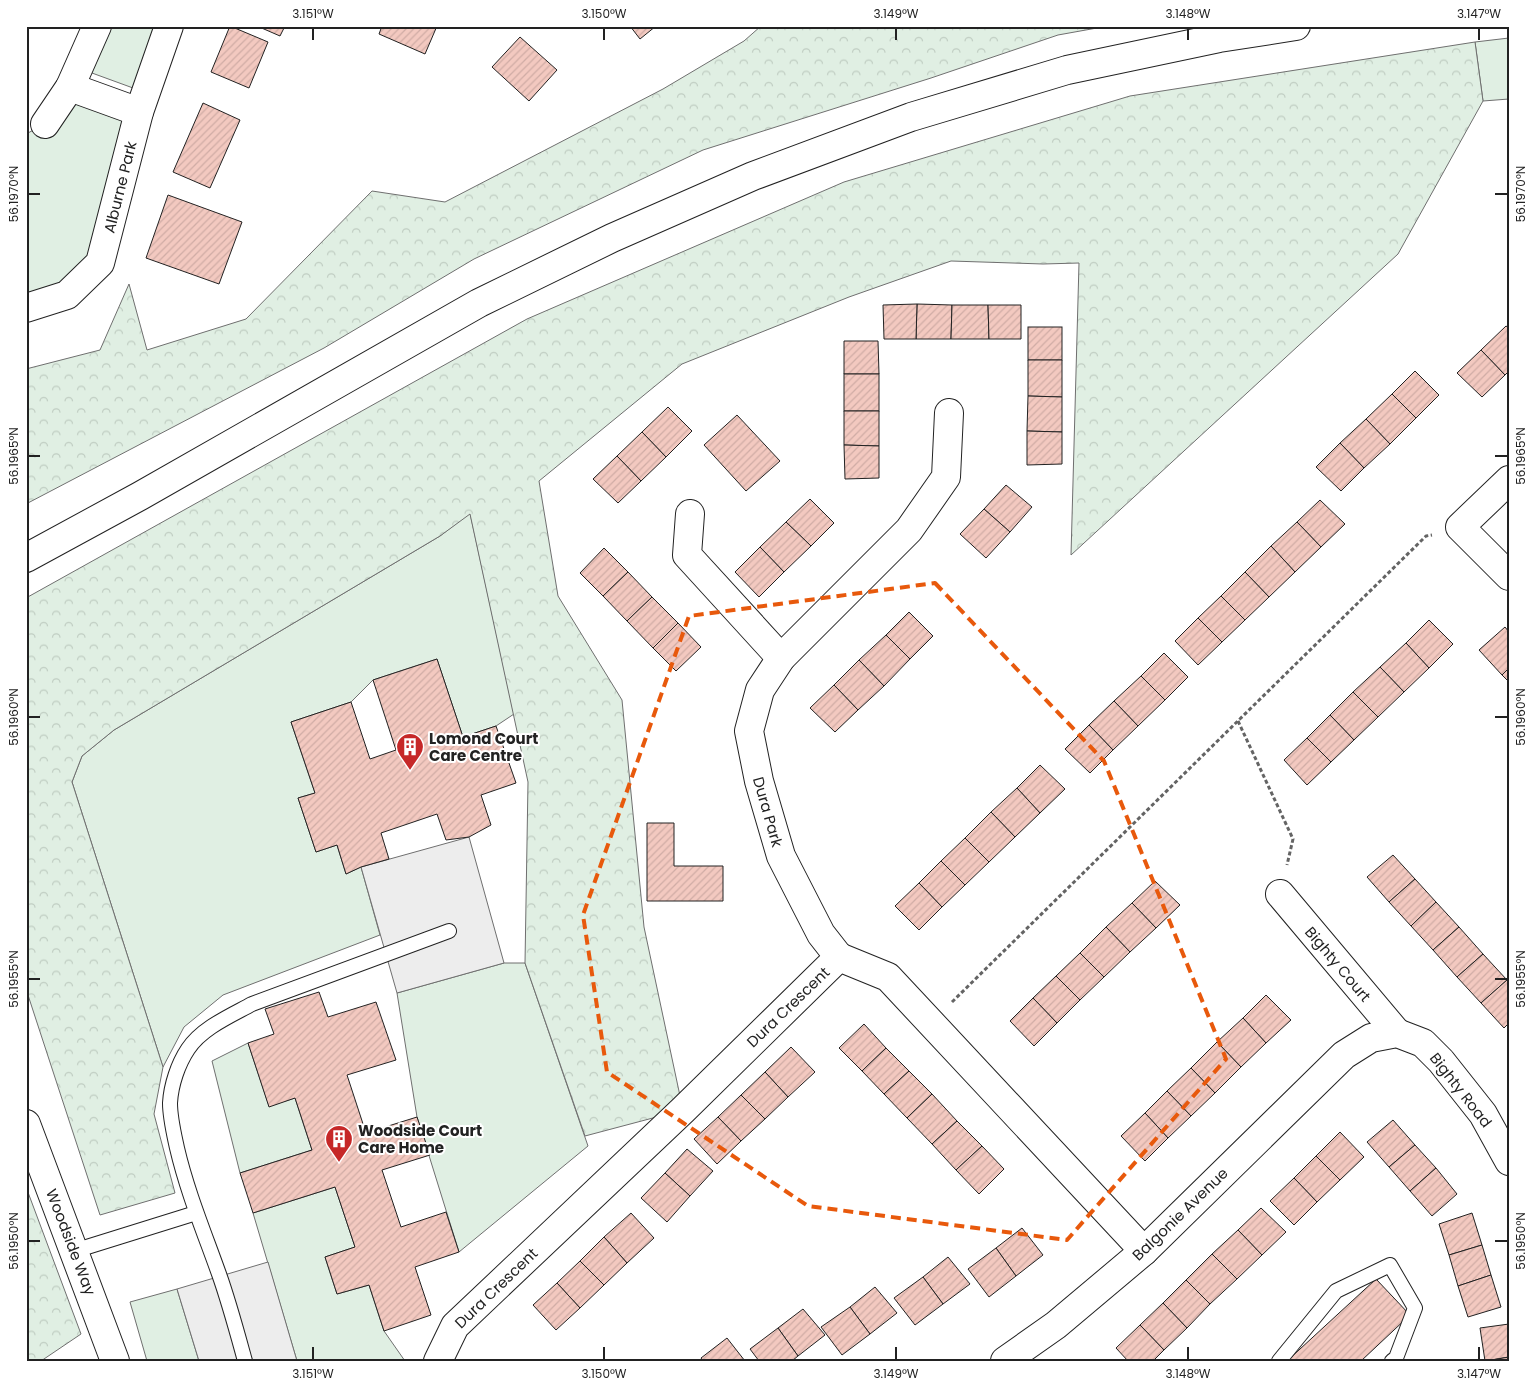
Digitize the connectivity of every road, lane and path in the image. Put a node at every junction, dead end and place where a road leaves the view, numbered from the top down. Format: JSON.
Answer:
{"nodes":[{"id":1,"x":97,"y":26,"type":"edge"},
{"id":2,"x":169,"y":26,"type":"edge"},
{"id":3,"x":1296,"y":26,"type":"edge"},
{"id":4,"x":70,"y":87,"type":"junction"},
{"id":5,"x":139,"y":112,"type":"junction"},
{"id":6,"x":45,"y":124,"type":"dead end"},
{"id":7,"x":26,"y":308,"type":"edge"},
{"id":8,"x":949,"y":413,"type":"dead end"},
{"id":9,"x":1509,"y":480,"type":"edge"},
{"id":10,"x":690,"y":514,"type":"dead end"},
{"id":11,"x":1460,"y":527,"type":"junction"},
{"id":12,"x":26,"y":558,"type":"edge"},
{"id":13,"x":1509,"y":576,"type":"edge"},
{"id":14,"x":780,"y":658,"type":"junction"},
{"id":15,"x":1238,"y":721,"type":"junction"},
{"id":16,"x":1280,"y":894,"type":"joint"},
{"id":17,"x":449,"y":931,"type":"dead end"},
{"id":18,"x":840,"y":957,"type":"junction"},
{"id":19,"x":931,"y":1022,"type":"junction"},
{"id":20,"x":1397,"y":1033,"type":"junction"},
{"id":21,"x":26,"y":1124,"type":"edge"},
{"id":22,"x":1509,"y":1162,"type":"edge"},
{"id":23,"x":196,"y":1213,"type":"junction"},
{"id":24,"x":74,"y":1250,"type":"junction"},
{"id":25,"x":1144,"y":1251,"type":"junction"},
{"id":26,"x":115,"y":1361,"type":"edge"},
{"id":27,"x":245,"y":1361,"type":"edge"},
{"id":28,"x":438,"y":1361,"type":"edge"},
{"id":29,"x":1005,"y":1361,"type":"edge"},
{"id":30,"x":1279,"y":1361,"type":"edge"},
{"id":31,"x":1392,"y":1361,"type":"edge"}],
"edges":[{"from":1,"to":4,"type":"street"},
{"from":2,"to":5,"type":"street","name":"Alburne Park"},
{"from":3,"to":12,"type":"street"},
{"from":4,"to":5,"type":"street"},
{"from":4,"to":6,"type":"street"},
{"from":5,"to":7,"type":"street","name":"Alburne Park"},
{"from":8,"to":14,"type":"street","name":"Dura Park"},
{"from":9,"to":11,"type":"street"},
{"from":10,"to":14,"type":"street"},
{"from":11,"to":13,"type":"street"},
{"from":11,"to":15,"type":"path"},
{"from":14,"to":18,"type":"street","name":"Dura Park"},
{"from":15,"to":16,"type":"path"},
{"from":15,"to":19,"type":"path"},
{"from":16,"to":20,"type":"street","name":"Bighty Court"},
{"from":17,"to":23,"type":"lane"},
{"from":18,"to":19,"type":"street","name":"Dura Crescent"},
{"from":18,"to":28,"type":"street","name":"Dura Crescent"},
{"from":19,"to":25,"type":"street","name":"Dura Crescent"},
{"from":20,"to":22,"type":"street","name":"Bighty Road"},
{"from":20,"to":25,"type":"street","name":"Balgonie Avenue"},
{"from":21,"to":24,"type":"street","name":"Woodside Way"},
{"from":23,"to":24,"type":"lane"},
{"from":23,"to":27,"type":"lane"},
{"from":24,"to":26,"type":"street","name":"Woodside Way"},
{"from":25,"to":29,"type":"street","name":"Balgonie Avenue"},
{"from":30,"to":31,"type":"lane"}]}
